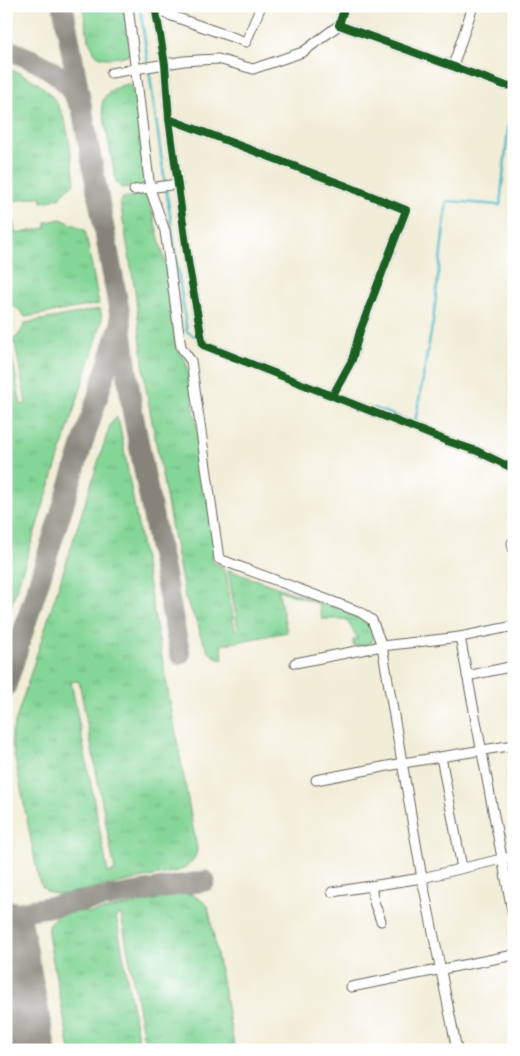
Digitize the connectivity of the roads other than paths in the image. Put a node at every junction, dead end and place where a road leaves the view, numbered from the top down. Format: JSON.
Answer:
{"nodes":[{"id":1,"x":128,"y":6,"type":"edge"},
{"id":2,"x":261,"y":6,"type":"edge"},
{"id":3,"x":345,"y":6,"type":"edge"},
{"id":4,"x":473,"y":6,"type":"edge"},
{"id":5,"x":155,"y":8,"type":"edge"},
{"id":6,"x":340,"y":25,"type":"junction"},
{"id":7,"x":165,"y":64,"type":"junction"},
{"id":8,"x":453,"y":66,"type":"junction"},
{"id":9,"x":136,"y":69,"type":"junction"},
{"id":10,"x":111,"y":74,"type":"dead end"},
{"id":11,"x":514,"y":86,"type":"edge"},
{"id":12,"x":169,"y":119,"type":"junction"},
{"id":13,"x":170,"y":185,"type":"junction"},
{"id":14,"x":150,"y":188,"type":"junction"},
{"id":15,"x":134,"y":190,"type":"dead end"},
{"id":16,"x":333,"y":395,"type":"junction"},
{"id":17,"x":514,"y":469,"type":"edge"},
{"id":18,"x":514,"y":626,"type":"edge"},
{"id":19,"x":460,"y":636,"type":"junction"},
{"id":20,"x":382,"y":646,"type":"junction"},
{"id":21,"x":295,"y":663,"type":"dead end"},
{"id":22,"x":514,"y":666,"type":"edge"},
{"id":23,"x":467,"y":676,"type":"junction"},
{"id":24,"x":514,"y":746,"type":"edge"},
{"id":25,"x":482,"y":751,"type":"junction"},
{"id":26,"x":441,"y":758,"type":"junction"},
{"id":27,"x":403,"y":763,"type":"junction"},
{"id":28,"x":316,"y":780,"type":"dead end"},
{"id":29,"x":514,"y":856,"type":"edge"},
{"id":30,"x":502,"y":859,"type":"junction"},
{"id":31,"x":462,"y":868,"type":"junction"},
{"id":32,"x":422,"y":878,"type":"junction"},
{"id":33,"x":371,"y":886,"type":"junction"},
{"id":34,"x":332,"y":892,"type":"dead end"},
{"id":35,"x":380,"y":921,"type":"dead end"},
{"id":36,"x":514,"y":921,"type":"edge"},
{"id":37,"x":514,"y":955,"type":"edge"},
{"id":38,"x":440,"y":969,"type":"junction"},
{"id":39,"x":351,"y":987,"type":"dead end"},
{"id":40,"x":457,"y":1050,"type":"edge"}],
"edges":[{"from":1,"to":9,"type":"street"},
{"from":2,"to":5,"type":"street"},
{"from":3,"to":6,"type":"street"},
{"from":4,"to":8,"type":"street"},
{"from":5,"to":7,"type":"street"},
{"from":6,"to":7,"type":"street"},
{"from":6,"to":8,"type":"street"},
{"from":7,"to":9,"type":"street"},
{"from":7,"to":12,"type":"street"},
{"from":8,"to":11,"type":"street"},
{"from":9,"to":10,"type":"street"},
{"from":9,"to":14,"type":"street"},
{"from":12,"to":13,"type":"street"},
{"from":12,"to":16,"type":"street"},
{"from":13,"to":14,"type":"street"},
{"from":13,"to":16,"type":"street"},
{"from":14,"to":15,"type":"street"},
{"from":14,"to":20,"type":"street"},
{"from":16,"to":17,"type":"street"},
{"from":18,"to":19,"type":"street"},
{"from":19,"to":20,"type":"street"},
{"from":19,"to":23,"type":"street"},
{"from":20,"to":21,"type":"street"},
{"from":20,"to":27,"type":"street"},
{"from":22,"to":23,"type":"street"},
{"from":23,"to":25,"type":"street"},
{"from":24,"to":25,"type":"street"},
{"from":25,"to":26,"type":"street"},
{"from":25,"to":30,"type":"street"},
{"from":26,"to":27,"type":"street"},
{"from":26,"to":31,"type":"street"},
{"from":27,"to":28,"type":"street"},
{"from":27,"to":32,"type":"street"},
{"from":29,"to":30,"type":"street"},
{"from":30,"to":31,"type":"street"},
{"from":30,"to":36,"type":"street"},
{"from":31,"to":32,"type":"street"},
{"from":32,"to":33,"type":"street"},
{"from":32,"to":38,"type":"street"},
{"from":33,"to":34,"type":"street"},
{"from":33,"to":35,"type":"street"},
{"from":37,"to":38,"type":"street"},
{"from":38,"to":39,"type":"street"},
{"from":38,"to":40,"type":"street"}]}
